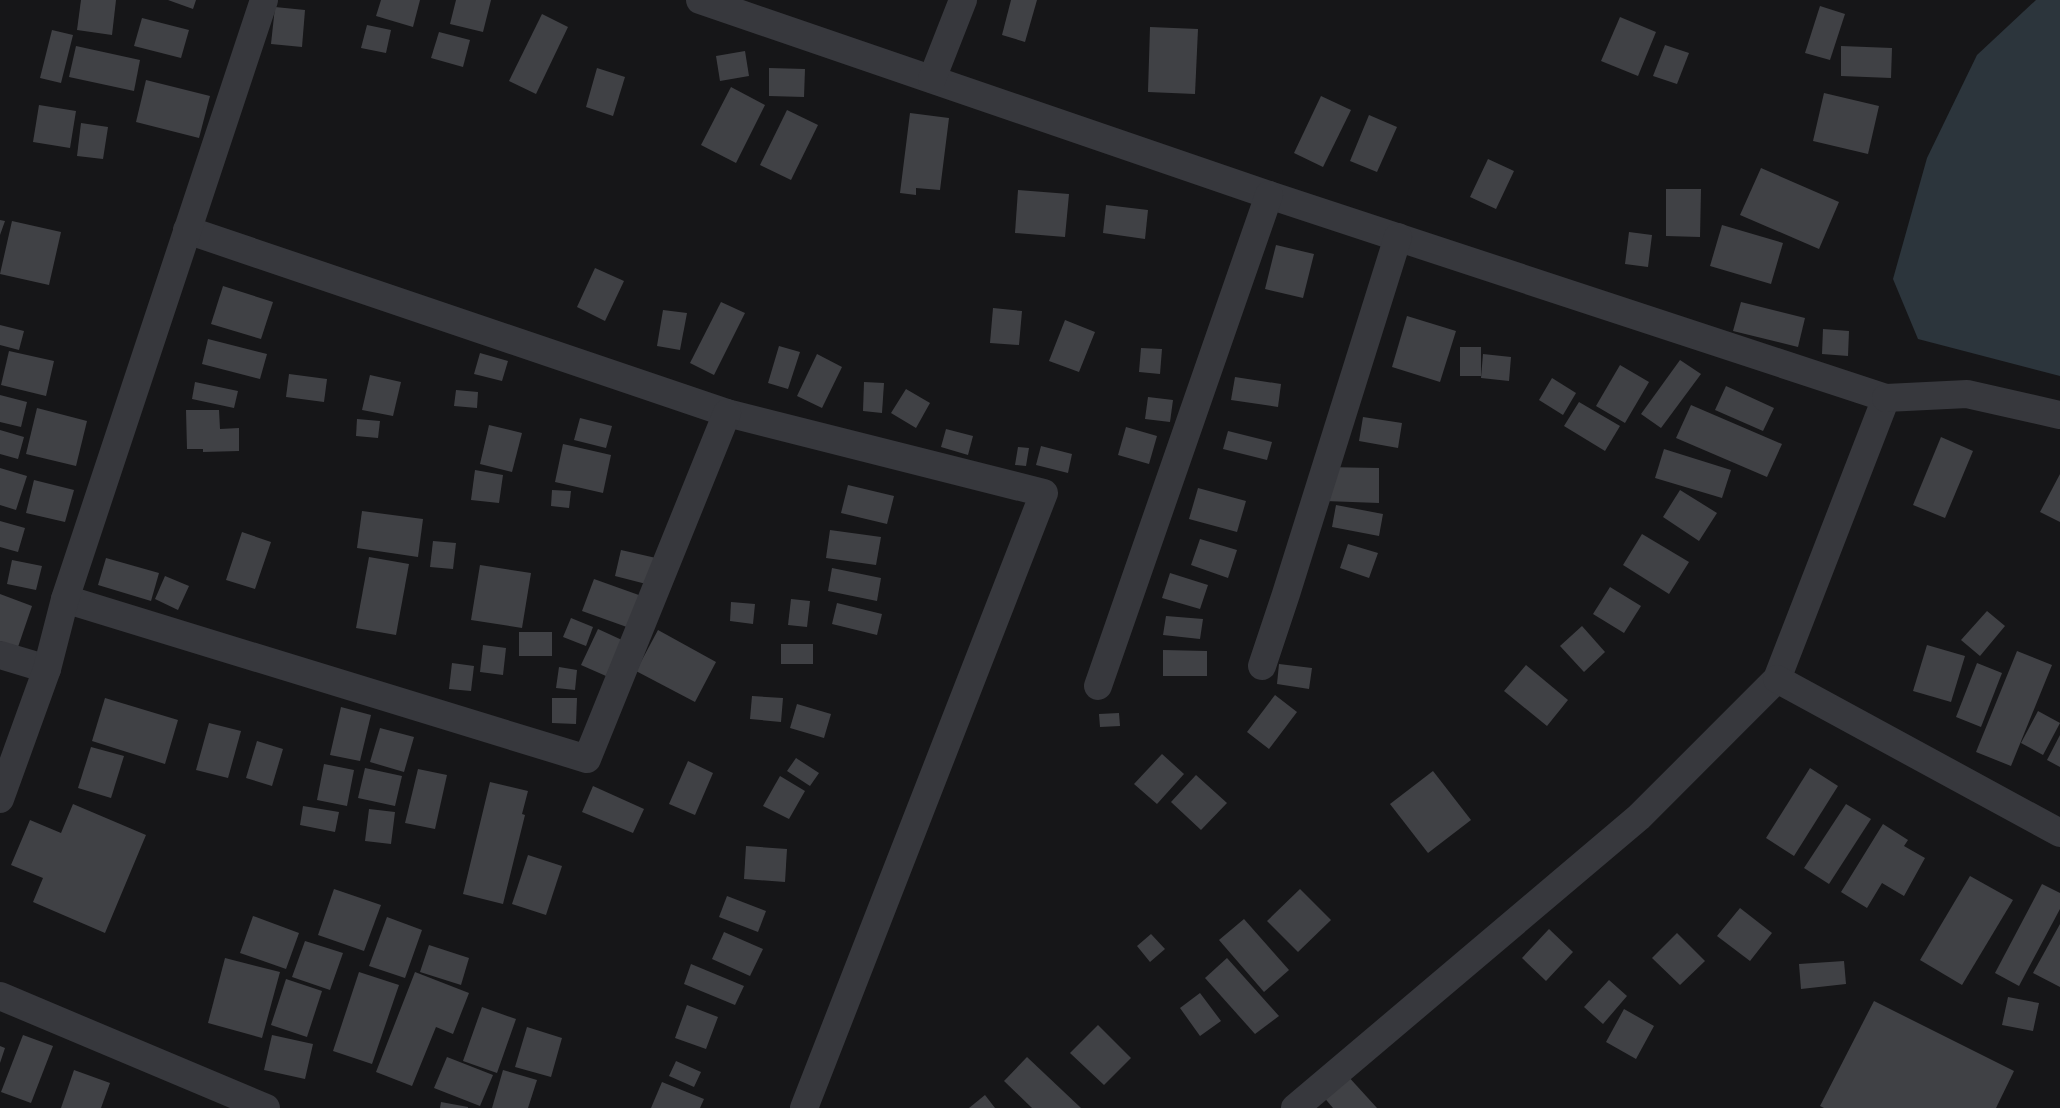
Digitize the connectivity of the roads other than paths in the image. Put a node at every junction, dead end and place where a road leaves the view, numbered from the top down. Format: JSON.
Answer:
{"nodes":[{"id":1,"x":264,"y":0,"type":"edge"},
{"id":2,"x":700,"y":0,"type":"edge"},
{"id":3,"x":962,"y":0,"type":"edge"},
{"id":4,"x":932,"y":79,"type":"junction"},
{"id":5,"x":1269,"y":195,"type":"junction"},
{"id":6,"x":187,"y":230,"type":"junction"},
{"id":7,"x":1398,"y":237,"type":"junction"},
{"id":8,"x":1886,"y":398,"type":"junction"},
{"id":9,"x":727,"y":413,"type":"junction"},
{"id":10,"x":2060,"y":415,"type":"edge"},
{"id":11,"x":65,"y":599,"type":"junction"},
{"id":12,"x":0,"y":655,"type":"edge"},
{"id":13,"x":1262,"y":666,"type":"dead end"},
{"id":14,"x":47,"y":669,"type":"junction"},
{"id":15,"x":1777,"y":679,"type":"junction"},
{"id":16,"x":1098,"y":686,"type":"dead end"},
{"id":17,"x":0,"y":800,"type":"edge"},
{"id":18,"x":2060,"y":833,"type":"edge"},
{"id":19,"x":0,"y":996,"type":"edge"},
{"id":20,"x":266,"y":1108,"type":"edge"},
{"id":21,"x":804,"y":1108,"type":"edge"},
{"id":22,"x":1295,"y":1108,"type":"edge"}],
"edges":[{"from":1,"to":6,"type":"street"},
{"from":2,"to":4,"type":"street"},
{"from":3,"to":4,"type":"street"},
{"from":4,"to":5,"type":"street"},
{"from":5,"to":7,"type":"street"},
{"from":5,"to":16,"type":"street"},
{"from":6,"to":9,"type":"street"},
{"from":6,"to":11,"type":"street"},
{"from":7,"to":8,"type":"street"},
{"from":7,"to":13,"type":"street"},
{"from":8,"to":10,"type":"street"},
{"from":8,"to":15,"type":"street"},
{"from":9,"to":11,"type":"street"},
{"from":9,"to":21,"type":"street"},
{"from":11,"to":14,"type":"street"},
{"from":12,"to":14,"type":"street"},
{"from":14,"to":17,"type":"street"},
{"from":15,"to":18,"type":"street"},
{"from":15,"to":22,"type":"street"},
{"from":19,"to":20,"type":"street"}]}
